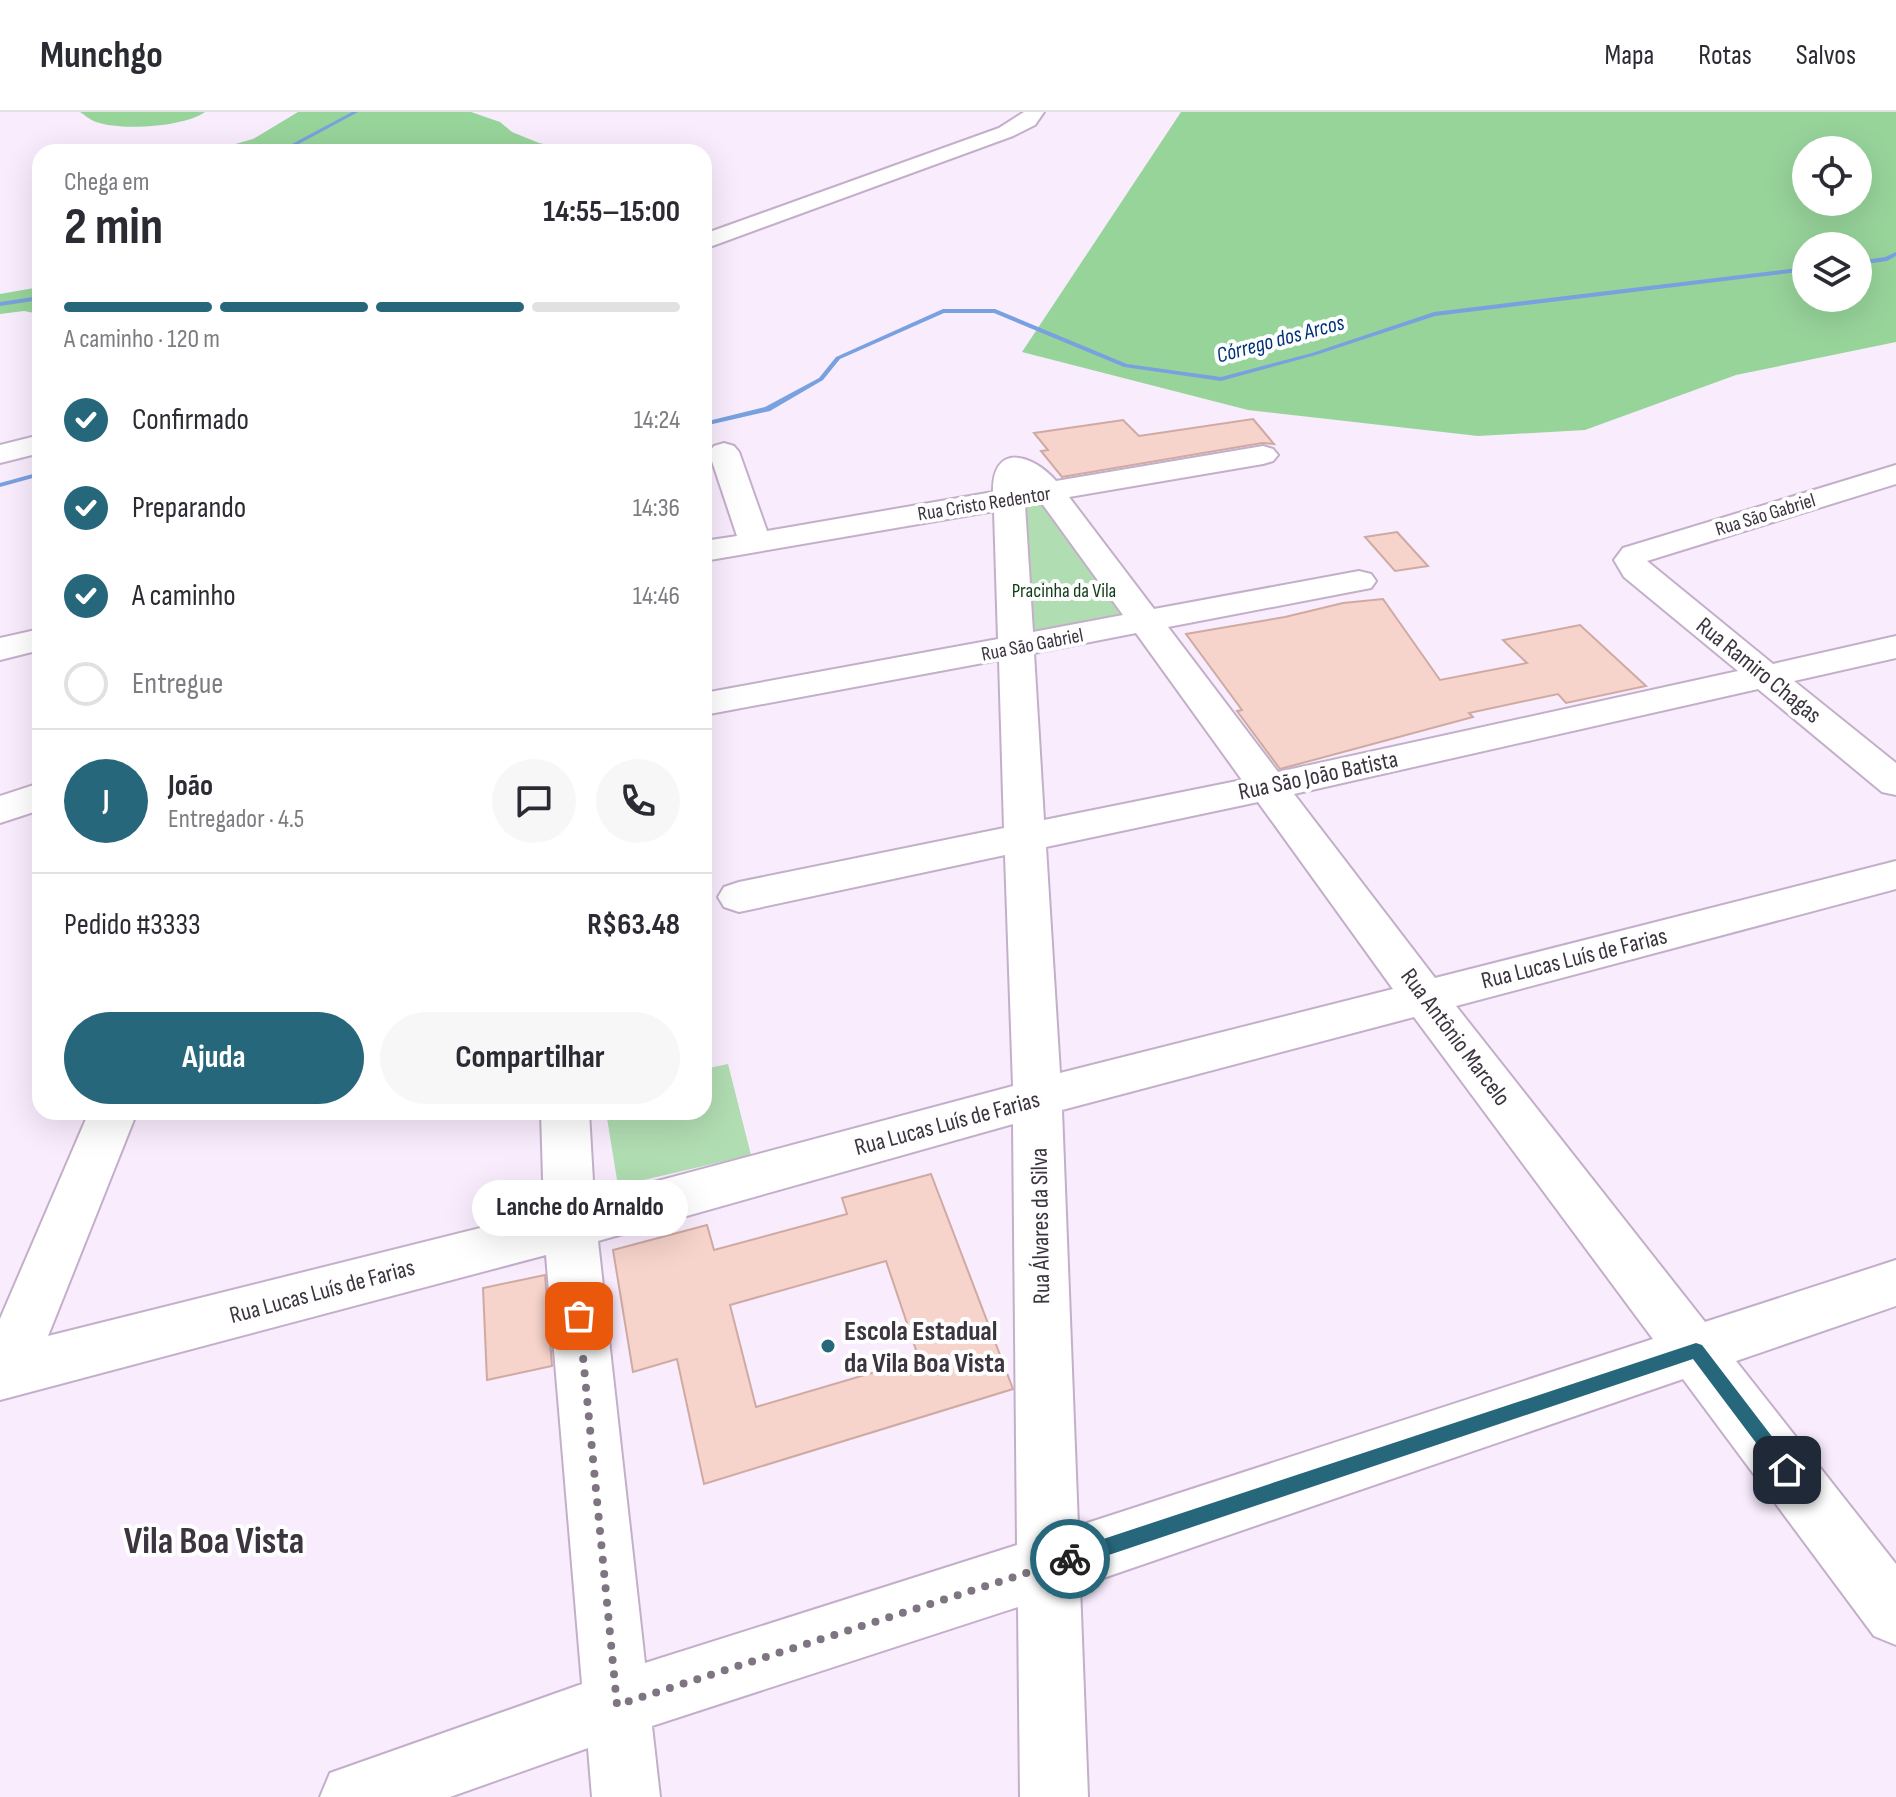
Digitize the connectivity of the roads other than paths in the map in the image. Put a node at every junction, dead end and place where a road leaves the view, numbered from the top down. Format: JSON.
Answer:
{"nodes":[{"id":1,"x":1034,"y":112,"type":"edge"},
{"id":2,"x":712,"y":239,"type":"edge"},
{"id":3,"x":32,"y":446,"type":"edge"},
{"id":4,"x":724,"y":452,"type":"dead end"},
{"id":5,"x":0,"y":454,"type":"edge"},
{"id":6,"x":1263,"y":455,"type":"dead end"},
{"id":7,"x":1896,"y":474,"type":"edge"},
{"id":8,"x":1025,"y":486,"type":"junction"},
{"id":9,"x":755,"y":541,"type":"junction"},
{"id":10,"x":712,"y":549,"type":"edge"},
{"id":11,"x":1634,"y":555,"type":"joint"},
{"id":12,"x":1359,"y":581,"type":"dead end"},
{"id":13,"x":1144,"y":620,"type":"junction"},
{"id":14,"x":32,"y":641,"type":"edge"},
{"id":15,"x":1896,"y":647,"type":"edge"},
{"id":16,"x":1018,"y":648,"type":"junction"},
{"id":17,"x":0,"y":649,"type":"edge"},
{"id":18,"x":1767,"y":675,"type":"junction"},
{"id":19,"x":712,"y":703,"type":"edge"},
{"id":20,"x":1896,"y":783,"type":"edge"},
{"id":21,"x":1269,"y":787,"type":"junction"},
{"id":22,"x":32,"y":799,"type":"edge"},
{"id":23,"x":0,"y":810,"type":"edge"},
{"id":24,"x":1024,"y":836,"type":"junction"},
{"id":25,"x":1896,"y":875,"type":"edge"},
{"id":26,"x":739,"y":897,"type":"dead end"},
{"id":27,"x":1424,"y":997,"type":"junction"},
{"id":28,"x":1037,"y":1098,"type":"junction"},
{"id":29,"x":110,"y":1120,"type":"edge"},
{"id":30,"x":565,"y":1120,"type":"edge"},
{"id":31,"x":570,"y":1227,"type":"junction"},
{"id":32,"x":1896,"y":1283,"type":"edge"},
{"id":33,"x":1696,"y":1351,"type":"junction"},
{"id":34,"x":3,"y":1374,"type":"edge"},
{"id":35,"x":1048,"y":1566,"type":"junction"},
{"id":36,"x":1896,"y":1614,"type":"edge"},
{"id":37,"x":617,"y":1705,"type":"junction"},
{"id":38,"x":354,"y":1797,"type":"edge"},
{"id":39,"x":626,"y":1797,"type":"edge"},
{"id":40,"x":1054,"y":1797,"type":"edge"}],
"edges":[{"from":1,"to":2,"type":"street"},
{"from":3,"to":5,"type":"street"},
{"from":4,"to":9,"type":"street"},
{"from":6,"to":8,"type":"street","name":"Rua Cristo Redentor"},
{"from":7,"to":11,"type":"street","name":"Rua São Gabriel"},
{"from":8,"to":9,"type":"street","name":"Rua Cristo Redentor"},
{"from":8,"to":13,"type":"street","name":"Rua Antônio Marcelo"},
{"from":8,"to":16,"type":"street","name":"Rua Álvares da Silva"},
{"from":9,"to":10,"type":"street","name":"Rua Cristo Redentor"},
{"from":11,"to":18,"type":"street","name":"Rua Ramiro Chagas"},
{"from":12,"to":13,"type":"street","name":"Rua São Gabriel"},
{"from":13,"to":16,"type":"street","name":"Rua São Gabriel"},
{"from":13,"to":21,"type":"street","name":"Rua Antônio Marcelo"},
{"from":14,"to":17,"type":"street"},
{"from":15,"to":18,"type":"street","name":"Rua São João Batista"},
{"from":16,"to":19,"type":"street","name":"Rua São Gabriel"},
{"from":16,"to":24,"type":"street","name":"Rua Álvares da Silva"},
{"from":18,"to":20,"type":"street","name":"Rua Ramiro Chagas"},
{"from":18,"to":21,"type":"street","name":"Rua São João Batista"},
{"from":21,"to":24,"type":"street","name":"Rua São João Batista"},
{"from":21,"to":27,"type":"street","name":"Rua Antônio Marcelo"},
{"from":22,"to":23,"type":"street"},
{"from":24,"to":26,"type":"street","name":"Rua São João Batista"},
{"from":24,"to":28,"type":"street","name":"Rua Álvares da Silva"},
{"from":25,"to":27,"type":"street","name":"Rua Lucas Luís de Farias"},
{"from":27,"to":28,"type":"street","name":"Rua Lucas Luís de Farias"},
{"from":27,"to":33,"type":"street","name":"Rua Antônio Marcelo"},
{"from":28,"to":31,"type":"street","name":"Rua Lucas Luís de Farias"},
{"from":28,"to":35,"type":"street","name":"Rua Álvares da Silva"},
{"from":29,"to":34,"type":"street"},
{"from":30,"to":31,"type":"street"},
{"from":31,"to":34,"type":"street","name":"Rua Lucas Luís de Farias"},
{"from":31,"to":37,"type":"street"},
{"from":32,"to":33,"type":"street"},
{"from":33,"to":35,"type":"street"},
{"from":33,"to":36,"type":"street","name":"Rua Antônio Marcelo"},
{"from":35,"to":37,"type":"street"},
{"from":35,"to":40,"type":"street","name":"Rua Álvares da Silva"},
{"from":37,"to":38,"type":"street"},
{"from":37,"to":39,"type":"street"}]}
